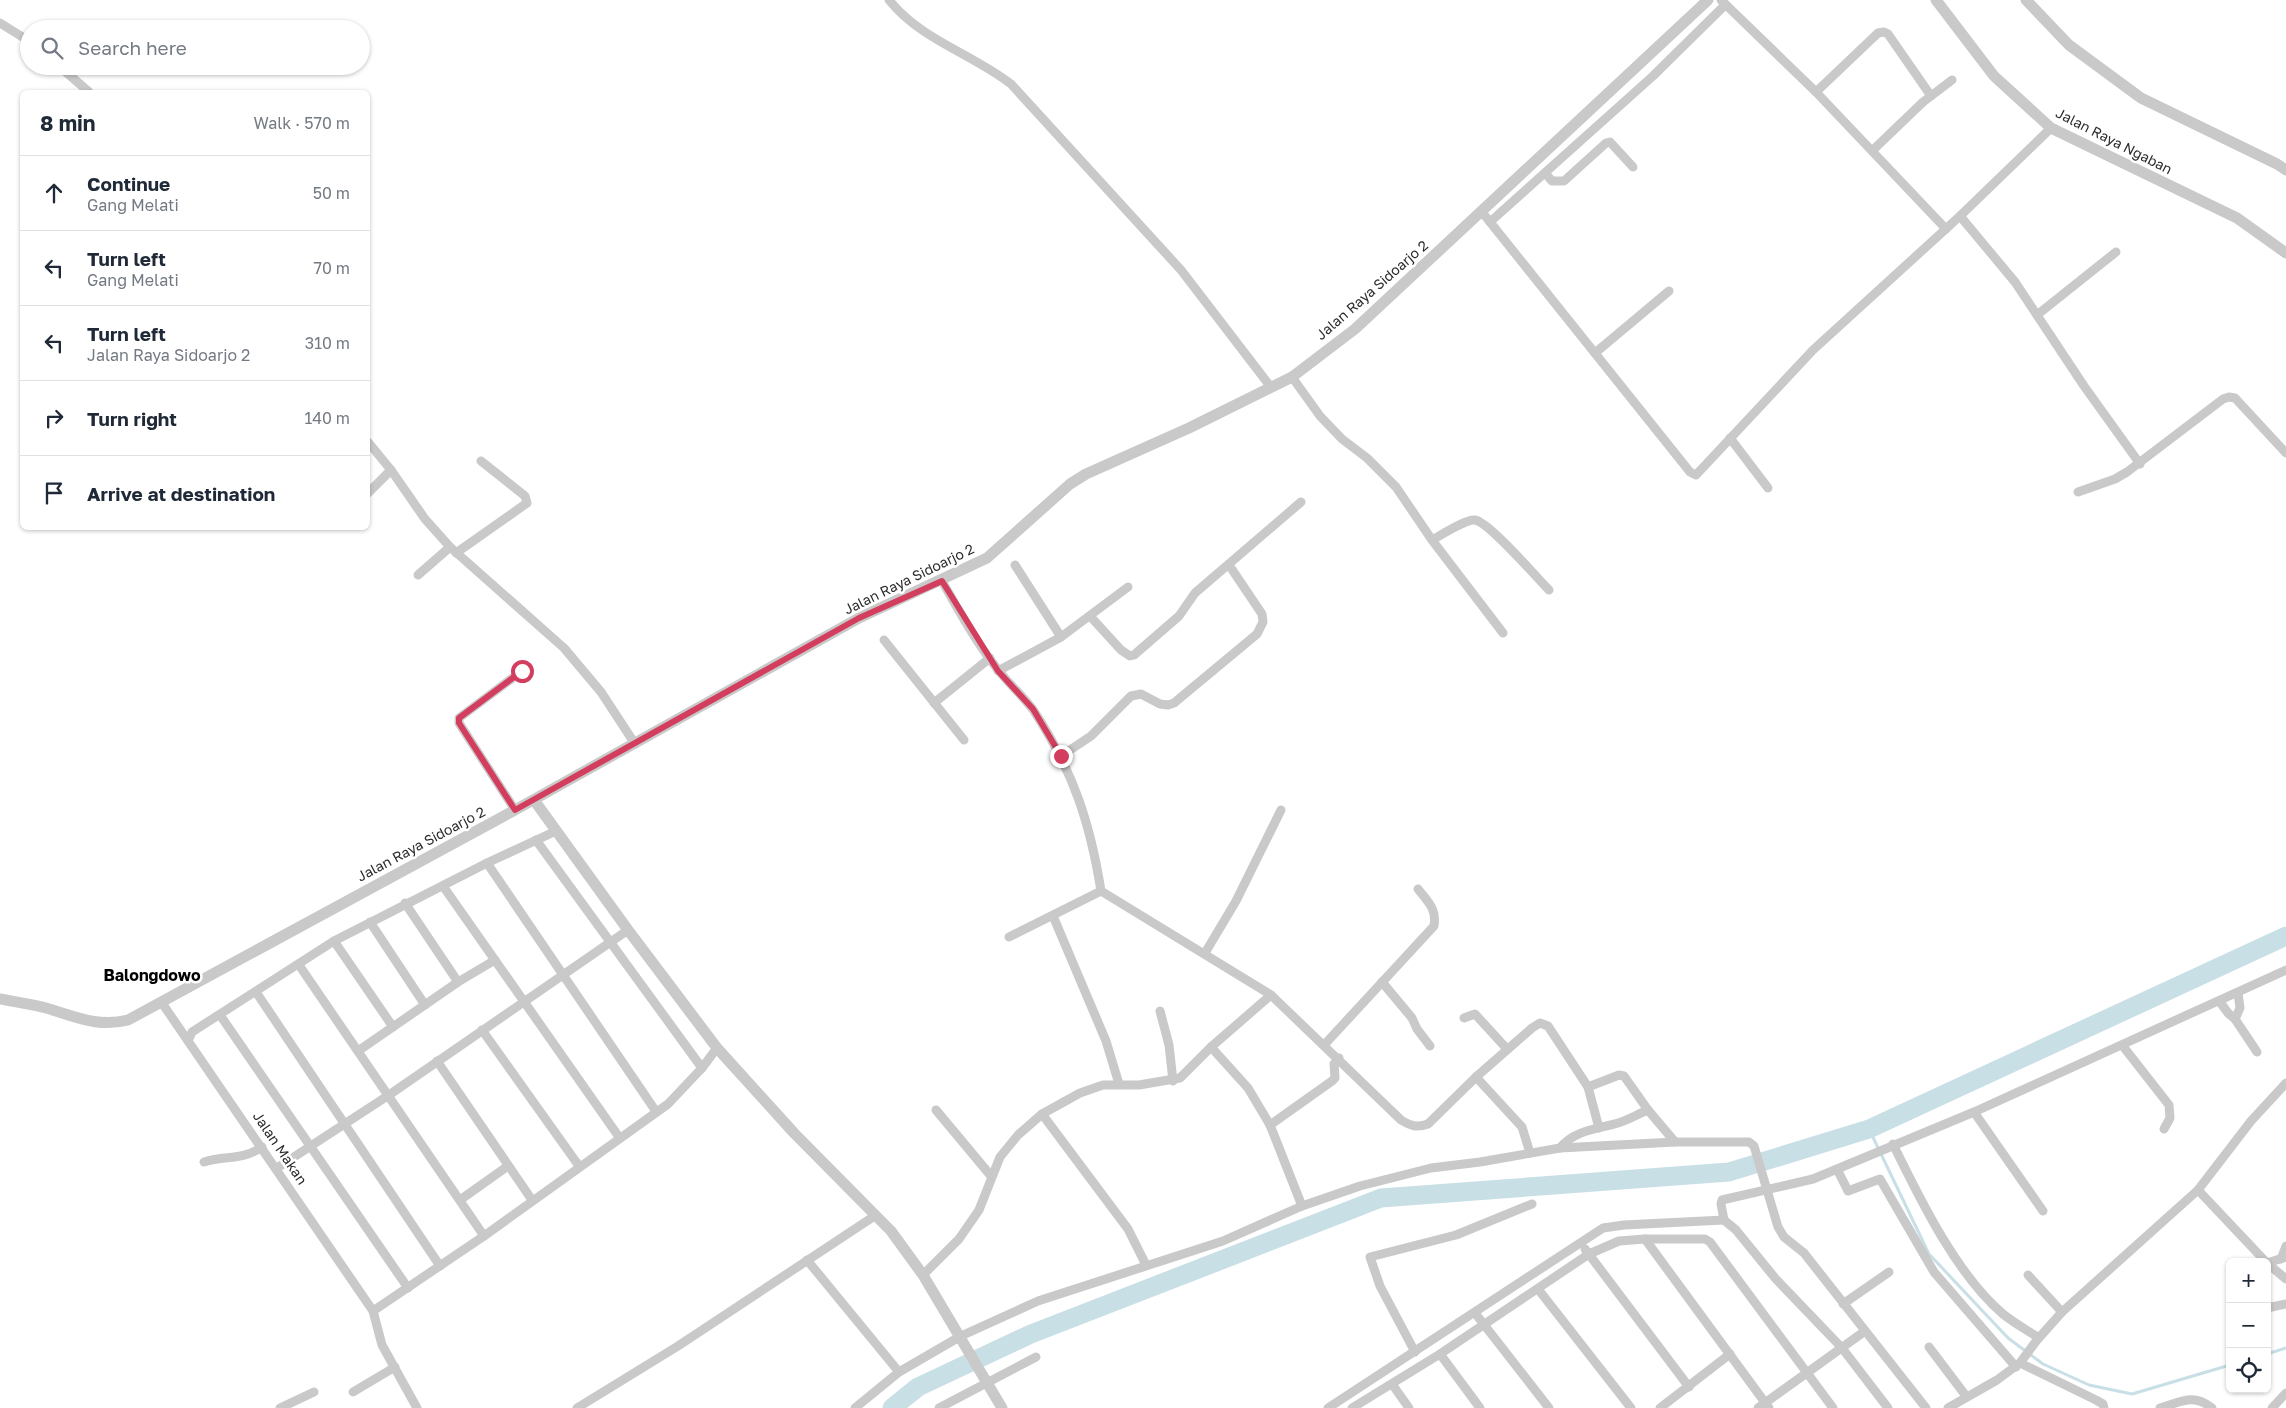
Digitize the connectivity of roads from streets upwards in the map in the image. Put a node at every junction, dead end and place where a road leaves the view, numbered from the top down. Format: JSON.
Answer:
{"nodes":[{"id":1,"x":889,"y":0,"type":"edge"},
{"id":2,"x":1708,"y":0,"type":"edge"},
{"id":3,"x":1936,"y":0,"type":"edge"},
{"id":4,"x":2026,"y":0,"type":"edge"},
{"id":5,"x":1724,"y":2,"type":"edge"},
{"id":6,"x":0,"y":23,"type":"edge"},
{"id":7,"x":20,"y":35,"type":"edge"},
{"id":8,"x":69,"y":75,"type":"edge"},
{"id":9,"x":1952,"y":80,"type":"dead end"},
{"id":10,"x":87,"y":90,"type":"edge"},
{"id":11,"x":1816,"y":92,"type":"junction"},
{"id":12,"x":1931,"y":96,"type":"junction"},
{"id":13,"x":2051,"y":128,"type":"junction"},
{"id":14,"x":1873,"y":150,"type":"junction"},
{"id":15,"x":1633,"y":167,"type":"dead end"},
{"id":16,"x":2286,"y":170,"type":"edge"},
{"id":17,"x":1545,"y":173,"type":"junction"},
{"id":18,"x":1960,"y":216,"type":"junction"},
{"id":19,"x":1486,"y":218,"type":"junction"},
{"id":20,"x":1946,"y":229,"type":"junction"},
{"id":21,"x":2116,"y":252,"type":"dead end"},
{"id":22,"x":2286,"y":253,"type":"edge"},
{"id":23,"x":1669,"y":291,"type":"dead end"},
{"id":24,"x":2037,"y":315,"type":"junction"},
{"id":25,"x":1595,"y":353,"type":"junction"},
{"id":26,"x":1293,"y":378,"type":"junction"},
{"id":27,"x":1270,"y":386,"type":"junction"},
{"id":28,"x":1730,"y":438,"type":"junction"},
{"id":29,"x":370,"y":444,"type":"edge"},
{"id":30,"x":2286,"y":453,"type":"edge"},
{"id":31,"x":481,"y":461,"type":"dead end"},
{"id":32,"x":2140,"y":464,"type":"junction"},
{"id":33,"x":391,"y":470,"type":"junction"},
{"id":34,"x":1768,"y":488,"type":"dead end"},
{"id":35,"x":370,"y":491,"type":"edge"},
{"id":36,"x":2078,"y":492,"type":"dead end"},
{"id":37,"x":1301,"y":502,"type":"dead end"},
{"id":38,"x":1432,"y":540,"type":"junction"},
{"id":39,"x":453,"y":550,"type":"junction"},
{"id":40,"x":1014,"y":565,"type":"dead end"},
{"id":41,"x":1229,"y":565,"type":"junction"},
{"id":42,"x":418,"y":575,"type":"dead end"},
{"id":43,"x":943,"y":583,"type":"junction"},
{"id":44,"x":1128,"y":587,"type":"dead end"},
{"id":45,"x":1548,"y":590,"type":"dead end"},
{"id":46,"x":1090,"y":616,"type":"junction"},
{"id":47,"x":1503,"y":633,"type":"dead end"},
{"id":48,"x":1061,"y":637,"type":"junction"},
{"id":49,"x":884,"y":640,"type":"dead end"},
{"id":50,"x":990,"y":658,"type":"junction"},
{"id":51,"x":522,"y":671,"type":"dead end"},
{"id":52,"x":998,"y":671,"type":"junction"},
{"id":53,"x":934,"y":703,"type":"junction"},
{"id":54,"x":964,"y":740,"type":"dead end"},
{"id":55,"x":635,"y":744,"type":"junction"},
{"id":56,"x":1061,"y":756,"type":"junction"},
{"id":57,"x":535,"y":802,"type":"junction"},
{"id":58,"x":515,"y":810,"type":"junction"},
{"id":59,"x":1281,"y":810,"type":"dead end"},
{"id":60,"x":556,"y":831,"type":"junction"},
{"id":61,"x":536,"y":840,"type":"junction"},
{"id":62,"x":487,"y":863,"type":"junction"},
{"id":63,"x":443,"y":886,"type":"junction"},
{"id":64,"x":1418,"y":889,"type":"dead end"},
{"id":65,"x":1101,"y":891,"type":"junction"},
{"id":66,"x":405,"y":904,"type":"junction"},
{"id":67,"x":1053,"y":916,"type":"junction"},
{"id":68,"x":370,"y":922,"type":"junction"},
{"id":69,"x":628,"y":930,"type":"junction"},
{"id":70,"x":1009,"y":937,"type":"dead end"},
{"id":71,"x":334,"y":941,"type":"junction"},
{"id":72,"x":610,"y":942,"type":"junction"},
{"id":73,"x":1205,"y":953,"type":"junction"},
{"id":74,"x":495,"y":960,"type":"junction"},
{"id":75,"x":299,"y":965,"type":"junction"},
{"id":76,"x":2286,"y":970,"type":"edge"},
{"id":77,"x":563,"y":974,"type":"junction"},
{"id":78,"x":458,"y":982,"type":"junction"},
{"id":79,"x":1382,"y":982,"type":"junction"},
{"id":80,"x":256,"y":992,"type":"junction"},
{"id":81,"x":2238,"y":993,"type":"junction"},
{"id":82,"x":1271,"y":995,"type":"junction"},
{"id":83,"x":0,"y":999,"type":"edge"},
{"id":84,"x":523,"y":1000,"type":"junction"},
{"id":85,"x":2220,"y":1002,"type":"junction"},
{"id":86,"x":425,"y":1005,"type":"junction"},
{"id":87,"x":165,"y":1006,"type":"junction"},
{"id":88,"x":1160,"y":1012,"type":"dead end"},
{"id":89,"x":220,"y":1015,"type":"junction"},
{"id":90,"x":1464,"y":1018,"type":"dead end"},
{"id":91,"x":2236,"y":1019,"type":"junction"},
{"id":92,"x":393,"y":1027,"type":"junction"},
{"id":93,"x":482,"y":1030,"type":"junction"},
{"id":94,"x":188,"y":1041,"type":"junction"},
{"id":95,"x":1325,"y":1044,"type":"junction"},
{"id":96,"x":2122,"y":1044,"type":"junction"},
{"id":97,"x":1430,"y":1046,"type":"dead end"},
{"id":98,"x":1212,"y":1047,"type":"junction"},
{"id":99,"x":717,"y":1048,"type":"junction"},
{"id":100,"x":1507,"y":1049,"type":"junction"},
{"id":101,"x":358,"y":1051,"type":"junction"},
{"id":102,"x":2257,"y":1052,"type":"dead end"},
{"id":103,"x":1339,"y":1058,"type":"junction"},
{"id":104,"x":437,"y":1061,"type":"junction"},
{"id":105,"x":702,"y":1068,"type":"junction"},
{"id":106,"x":1476,"y":1077,"type":"junction"},
{"id":107,"x":1176,"y":1080,"type":"junction"},
{"id":108,"x":2286,"y":1083,"type":"edge"},
{"id":109,"x":1119,"y":1084,"type":"junction"},
{"id":110,"x":1588,"y":1087,"type":"junction"},
{"id":111,"x":388,"y":1095,"type":"junction"},
{"id":112,"x":656,"y":1110,"type":"junction"},
{"id":113,"x":936,"y":1110,"type":"dead end"},
{"id":114,"x":1648,"y":1110,"type":"junction"},
{"id":115,"x":1974,"y":1112,"type":"junction"},
{"id":116,"x":1042,"y":1114,"type":"junction"},
{"id":117,"x":345,"y":1124,"type":"junction"},
{"id":118,"x":1270,"y":1125,"type":"junction"},
{"id":119,"x":1598,"y":1128,"type":"junction"},
{"id":120,"x":2164,"y":1130,"type":"dead end"},
{"id":121,"x":619,"y":1137,"type":"junction"},
{"id":122,"x":1675,"y":1142,"type":"junction"},
{"id":123,"x":1891,"y":1145,"type":"junction"},
{"id":124,"x":310,"y":1146,"type":"junction"},
{"id":125,"x":262,"y":1147,"type":"junction"},
{"id":126,"x":1560,"y":1148,"type":"junction"},
{"id":127,"x":1530,"y":1152,"type":"junction"},
{"id":128,"x":204,"y":1162,"type":"dead end"},
{"id":129,"x":508,"y":1166,"type":"junction"},
{"id":130,"x":579,"y":1166,"type":"junction"},
{"id":131,"x":277,"y":1168,"type":"junction"},
{"id":132,"x":1837,"y":1169,"type":"junction"},
{"id":133,"x":991,"y":1176,"type":"junction"},
{"id":134,"x":2198,"y":1190,"type":"junction"},
{"id":135,"x":1768,"y":1191,"type":"junction"},
{"id":136,"x":460,"y":1200,"type":"junction"},
{"id":137,"x":532,"y":1200,"type":"junction"},
{"id":138,"x":1532,"y":1204,"type":"dead end"},
{"id":139,"x":1302,"y":1206,"type":"junction"},
{"id":140,"x":2043,"y":1211,"type":"dead end"},
{"id":141,"x":876,"y":1215,"type":"junction"},
{"id":142,"x":1724,"y":1220,"type":"junction"},
{"id":143,"x":1702,"y":1222,"type":"junction"},
{"id":144,"x":484,"y":1236,"type":"junction"},
{"id":145,"x":1645,"y":1238,"type":"junction"},
{"id":146,"x":1705,"y":1239,"type":"junction"},
{"id":147,"x":1582,"y":1244,"type":"junction"},
{"id":148,"x":2286,"y":1246,"type":"edge"},
{"id":149,"x":1589,"y":1254,"type":"junction"},
{"id":150,"x":2262,"y":1258,"type":"edge"},
{"id":151,"x":2283,"y":1258,"type":"edge"},
{"id":152,"x":807,"y":1260,"type":"junction"},
{"id":153,"x":1146,"y":1265,"type":"junction"},
{"id":154,"x":440,"y":1266,"type":"junction"},
{"id":155,"x":1889,"y":1272,"type":"dead end"},
{"id":156,"x":923,"y":1275,"type":"junction"},
{"id":157,"x":2028,"y":1275,"type":"dead end"},
{"id":158,"x":2286,"y":1280,"type":"edge"},
{"id":159,"x":408,"y":1288,"type":"junction"},
{"id":160,"x":1538,"y":1289,"type":"junction"},
{"id":161,"x":1843,"y":1304,"type":"junction"},
{"id":162,"x":2286,"y":1304,"type":"edge"},
{"id":163,"x":2271,"y":1307,"type":"edge"},
{"id":164,"x":373,"y":1311,"type":"junction"},
{"id":165,"x":2062,"y":1312,"type":"junction"},
{"id":166,"x":1476,"y":1313,"type":"junction"},
{"id":167,"x":1486,"y":1324,"type":"junction"},
{"id":168,"x":1864,"y":1331,"type":"junction"},
{"id":169,"x":2038,"y":1339,"type":"junction"},
{"id":170,"x":964,"y":1340,"type":"junction"},
{"id":171,"x":1929,"y":1347,"type":"dead end"},
{"id":172,"x":1842,"y":1348,"type":"junction"},
{"id":173,"x":1415,"y":1352,"type":"junction"},
{"id":174,"x":1440,"y":1354,"type":"junction"},
{"id":175,"x":1730,"y":1354,"type":"junction"},
{"id":176,"x":1036,"y":1358,"type":"dead end"},
{"id":177,"x":2019,"y":1363,"type":"junction"},
{"id":178,"x":395,"y":1367,"type":"junction"},
{"id":179,"x":899,"y":1372,"type":"junction"},
{"id":180,"x":1806,"y":1373,"type":"junction"},
{"id":181,"x":986,"y":1381,"type":"junction"},
{"id":182,"x":1392,"y":1384,"type":"junction"},
{"id":183,"x":1689,"y":1387,"type":"junction"},
{"id":184,"x":314,"y":1392,"type":"dead end"},
{"id":185,"x":353,"y":1392,"type":"dead end"},
{"id":186,"x":2286,"y":1394,"type":"edge"},
{"id":187,"x":1966,"y":1396,"type":"junction"},
{"id":188,"x":1341,"y":1405,"type":"edge"},
{"id":189,"x":1764,"y":1406,"type":"edge"},
{"id":190,"x":280,"y":1408,"type":"edge"},
{"id":191,"x":417,"y":1408,"type":"edge"},
{"id":192,"x":577,"y":1408,"type":"edge"},
{"id":193,"x":856,"y":1408,"type":"edge"},
{"id":194,"x":939,"y":1408,"type":"edge"},
{"id":195,"x":1002,"y":1408,"type":"edge"},
{"id":196,"x":1328,"y":1408,"type":"edge"},
{"id":197,"x":1352,"y":1408,"type":"edge"},
{"id":198,"x":1409,"y":1408,"type":"edge"},
{"id":199,"x":1480,"y":1408,"type":"edge"},
{"id":200,"x":1549,"y":1408,"type":"edge"},
{"id":201,"x":1631,"y":1408,"type":"edge"},
{"id":202,"x":1660,"y":1408,"type":"edge"},
{"id":203,"x":1833,"y":1408,"type":"edge"},
{"id":204,"x":1888,"y":1408,"type":"edge"},
{"id":205,"x":1926,"y":1408,"type":"edge"},
{"id":206,"x":1948,"y":1408,"type":"edge"},
{"id":207,"x":2104,"y":1408,"type":"edge"},
{"id":208,"x":2160,"y":1408,"type":"edge"},
{"id":209,"x":2212,"y":1408,"type":"edge"},
{"id":210,"x":2272,"y":1408,"type":"edge"}],
"edges":[{"from":1,"to":27,"type":"street"},
{"from":2,"to":19,"type":"street","name":"Jalan Raya Sidoarjo 2"},
{"from":3,"to":13,"type":"street","name":"Jalan Raya Ngaban"},
{"from":4,"to":16,"type":"street"},
{"from":5,"to":11,"type":"street"},
{"from":5,"to":17,"type":"street"},
{"from":6,"to":7,"type":"street"},
{"from":8,"to":10,"type":"street"},
{"from":9,"to":12,"type":"street"},
{"from":11,"to":12,"type":"street"},
{"from":11,"to":14,"type":"street"},
{"from":12,"to":14,"type":"street"},
{"from":13,"to":18,"type":"street"},
{"from":13,"to":22,"type":"street","name":"Jalan Raya Ngaban"},
{"from":14,"to":20,"type":"street"},
{"from":15,"to":17,"type":"street"},
{"from":17,"to":19,"type":"street"},
{"from":18,"to":20,"type":"street"},
{"from":18,"to":24,"type":"street"},
{"from":19,"to":25,"type":"street"},
{"from":19,"to":26,"type":"street","name":"Jalan Raya Sidoarjo 2"},
{"from":20,"to":28,"type":"street"},
{"from":21,"to":24,"type":"street"},
{"from":23,"to":25,"type":"street"},
{"from":24,"to":32,"type":"street"},
{"from":25,"to":28,"type":"street"},
{"from":26,"to":27,"type":"street","name":"Jalan Raya Sidoarjo 2"},
{"from":26,"to":38,"type":"street"},
{"from":27,"to":43,"type":"street","name":"Jalan Raya Sidoarjo 2"},
{"from":28,"to":34,"type":"street"},
{"from":29,"to":33,"type":"street"},
{"from":30,"to":32,"type":"street"},
{"from":31,"to":39,"type":"street"},
{"from":32,"to":36,"type":"street"},
{"from":33,"to":35,"type":"street"},
{"from":33,"to":39,"type":"street"},
{"from":37,"to":41,"type":"street"},
{"from":38,"to":45,"type":"street"},
{"from":38,"to":47,"type":"street"},
{"from":39,"to":42,"type":"street"},
{"from":39,"to":55,"type":"street"},
{"from":40,"to":48,"type":"street"},
{"from":41,"to":46,"type":"street"},
{"from":41,"to":56,"type":"street"},
{"from":43,"to":50,"type":"street"},
{"from":43,"to":55,"type":"street","name":"Jalan Raya Sidoarjo 2"},
{"from":44,"to":46,"type":"street"},
{"from":46,"to":48,"type":"street"},
{"from":48,"to":52,"type":"street"},
{"from":49,"to":53,"type":"street"},
{"from":50,"to":52,"type":"street"},
{"from":50,"to":53,"type":"street"},
{"from":51,"to":58,"type":"street"},
{"from":52,"to":56,"type":"street"},
{"from":53,"to":54,"type":"street"},
{"from":55,"to":57,"type":"street","name":"Jalan Raya Sidoarjo 2"},
{"from":56,"to":65,"type":"street"},
{"from":57,"to":58,"type":"street","name":"Jalan Raya Sidoarjo 2"},
{"from":57,"to":60,"type":"street"},
{"from":58,"to":87,"type":"street","name":"Jalan Raya Sidoarjo 2"},
{"from":59,"to":73,"type":"street"},
{"from":60,"to":61,"type":"street"},
{"from":60,"to":69,"type":"street"},
{"from":61,"to":62,"type":"street"},
{"from":61,"to":72,"type":"street"},
{"from":62,"to":63,"type":"street"},
{"from":62,"to":77,"type":"street"},
{"from":63,"to":66,"type":"street"},
{"from":63,"to":74,"type":"street"},
{"from":64,"to":79,"type":"street"},
{"from":65,"to":67,"type":"street"},
{"from":65,"to":73,"type":"street"},
{"from":66,"to":68,"type":"street"},
{"from":66,"to":78,"type":"street"},
{"from":67,"to":70,"type":"street"},
{"from":67,"to":109,"type":"street"},
{"from":68,"to":71,"type":"street"},
{"from":68,"to":86,"type":"street"},
{"from":69,"to":72,"type":"street"},
{"from":69,"to":99,"type":"street"},
{"from":71,"to":75,"type":"street"},
{"from":71,"to":92,"type":"street"},
{"from":72,"to":77,"type":"street"},
{"from":72,"to":105,"type":"street"},
{"from":73,"to":82,"type":"street"},
{"from":74,"to":78,"type":"street"},
{"from":74,"to":84,"type":"street"},
{"from":75,"to":80,"type":"street"},
{"from":75,"to":101,"type":"street"},
{"from":76,"to":81,"type":"street"},
{"from":77,"to":84,"type":"street"},
{"from":77,"to":112,"type":"street"},
{"from":78,"to":86,"type":"street"},
{"from":79,"to":95,"type":"street"},
{"from":79,"to":97,"type":"street"},
{"from":80,"to":89,"type":"street"},
{"from":80,"to":117,"type":"street"},
{"from":81,"to":85,"type":"street"},
{"from":81,"to":91,"type":"street"},
{"from":82,"to":95,"type":"street"},
{"from":82,"to":98,"type":"street"},
{"from":83,"to":87,"type":"street","name":"Jalan Raya Sidoarjo 2"},
{"from":84,"to":93,"type":"street"},
{"from":84,"to":121,"type":"street"},
{"from":85,"to":91,"type":"street"},
{"from":85,"to":96,"type":"street"},
{"from":86,"to":92,"type":"street"},
{"from":87,"to":94,"type":"street","name":"Jalan Makan"},
{"from":88,"to":107,"type":"street"},
{"from":89,"to":94,"type":"street"},
{"from":89,"to":124,"type":"street"},
{"from":90,"to":100,"type":"street"},
{"from":91,"to":102,"type":"street"},
{"from":92,"to":101,"type":"street"},
{"from":93,"to":104,"type":"street"},
{"from":93,"to":130,"type":"street"},
{"from":94,"to":125,"type":"street","name":"Jalan Makan"},
{"from":95,"to":103,"type":"street"},
{"from":96,"to":115,"type":"street"},
{"from":96,"to":120,"type":"street"},
{"from":98,"to":107,"type":"street"},
{"from":98,"to":118,"type":"street"},
{"from":99,"to":105,"type":"street"},
{"from":99,"to":141,"type":"street"},
{"from":100,"to":106,"type":"street"},
{"from":100,"to":110,"type":"street"},
{"from":101,"to":111,"type":"street"},
{"from":103,"to":106,"type":"street"},
{"from":103,"to":118,"type":"street"},
{"from":104,"to":111,"type":"street"},
{"from":104,"to":129,"type":"street"},
{"from":105,"to":112,"type":"street"},
{"from":106,"to":127,"type":"street"},
{"from":107,"to":109,"type":"street"},
{"from":108,"to":134,"type":"street"},
{"from":109,"to":116,"type":"street"},
{"from":110,"to":114,"type":"street"},
{"from":110,"to":119,"type":"street"},
{"from":111,"to":117,"type":"street"},
{"from":111,"to":136,"type":"street"},
{"from":112,"to":121,"type":"street"},
{"from":113,"to":133,"type":"street"},
{"from":114,"to":119,"type":"street"},
{"from":114,"to":122,"type":"street"},
{"from":115,"to":123,"type":"street"},
{"from":115,"to":140,"type":"street"},
{"from":116,"to":133,"type":"street"},
{"from":116,"to":153,"type":"street"},
{"from":117,"to":124,"type":"street"},
{"from":117,"to":154,"type":"street"},
{"from":118,"to":139,"type":"street"},
{"from":119,"to":126,"type":"street"},
{"from":121,"to":130,"type":"street"},
{"from":122,"to":126,"type":"street"},
{"from":122,"to":135,"type":"street"},
{"from":123,"to":132,"type":"street"},
{"from":123,"to":169,"type":"street"},
{"from":124,"to":131,"type":"street"},
{"from":124,"to":159,"type":"street"},
{"from":125,"to":128,"type":"street"},
{"from":125,"to":131,"type":"street","name":"Jalan Makan"},
{"from":126,"to":127,"type":"street"},
{"from":127,"to":139,"type":"street"},
{"from":129,"to":136,"type":"street"},
{"from":129,"to":137,"type":"street"},
{"from":130,"to":137,"type":"street"},
{"from":131,"to":164,"type":"street","name":"Jalan Makan"},
{"from":132,"to":135,"type":"street"},
{"from":132,"to":177,"type":"street"},
{"from":133,"to":156,"type":"street"},
{"from":134,"to":150,"type":"street"},
{"from":134,"to":165,"type":"street"},
{"from":135,"to":142,"type":"street"},
{"from":135,"to":161,"type":"street"},
{"from":136,"to":144,"type":"street"},
{"from":137,"to":144,"type":"street"},
{"from":138,"to":173,"type":"street"},
{"from":139,"to":153,"type":"street"},
{"from":141,"to":152,"type":"street"},
{"from":141,"to":156,"type":"street"},
{"from":142,"to":143,"type":"street"},
{"from":142,"to":172,"type":"street"},
{"from":143,"to":146,"type":"street"},
{"from":143,"to":147,"type":"street"},
{"from":144,"to":154,"type":"street"},
{"from":145,"to":146,"type":"street"},
{"from":145,"to":149,"type":"street"},
{"from":145,"to":175,"type":"street"},
{"from":146,"to":180,"type":"street"},
{"from":147,"to":149,"type":"street"},
{"from":147,"to":166,"type":"street"},
{"from":148,"to":151,"type":"street"},
{"from":149,"to":160,"type":"street"},
{"from":149,"to":183,"type":"street"},
{"from":151,"to":158,"type":"street"},
{"from":152,"to":179,"type":"street"},
{"from":152,"to":192,"type":"street"},
{"from":153,"to":170,"type":"street"},
{"from":154,"to":159,"type":"street"},
{"from":155,"to":161,"type":"street"},
{"from":156,"to":170,"type":"street"},
{"from":157,"to":165,"type":"street"},
{"from":159,"to":164,"type":"street"},
{"from":160,"to":167,"type":"street"},
{"from":160,"to":201,"type":"street"},
{"from":161,"to":168,"type":"street"},
{"from":162,"to":163,"type":"street"},
{"from":164,"to":178,"type":"street","name":"Jalan Makan"},
{"from":165,"to":169,"type":"street"},
{"from":166,"to":167,"type":"street"},
{"from":166,"to":173,"type":"street"},
{"from":167,"to":174,"type":"street"},
{"from":167,"to":200,"type":"street"},
{"from":168,"to":172,"type":"street"},
{"from":168,"to":205,"type":"street"},
{"from":169,"to":177,"type":"street"},
{"from":170,"to":179,"type":"street"},
{"from":170,"to":181,"type":"street"},
{"from":171,"to":187,"type":"street"},
{"from":172,"to":180,"type":"street"},
{"from":172,"to":204,"type":"street"},
{"from":173,"to":188,"type":"street"},
{"from":174,"to":182,"type":"street"},
{"from":174,"to":199,"type":"street"},
{"from":175,"to":183,"type":"street"},
{"from":175,"to":189,"type":"street"},
{"from":176,"to":181,"type":"street"},
{"from":177,"to":187,"type":"street"},
{"from":177,"to":207,"type":"street"},
{"from":178,"to":185,"type":"street"},
{"from":178,"to":191,"type":"street","name":"Jalan Makan"},
{"from":179,"to":193,"type":"street"},
{"from":180,"to":189,"type":"street"},
{"from":180,"to":203,"type":"street"},
{"from":181,"to":194,"type":"street"},
{"from":181,"to":195,"type":"street"},
{"from":182,"to":197,"type":"street"},
{"from":182,"to":198,"type":"street"},
{"from":183,"to":202,"type":"street"},
{"from":184,"to":190,"type":"street"},
{"from":186,"to":210,"type":"street"},
{"from":187,"to":206,"type":"street"},
{"from":188,"to":196,"type":"street"},
{"from":208,"to":209,"type":"street"}]}
